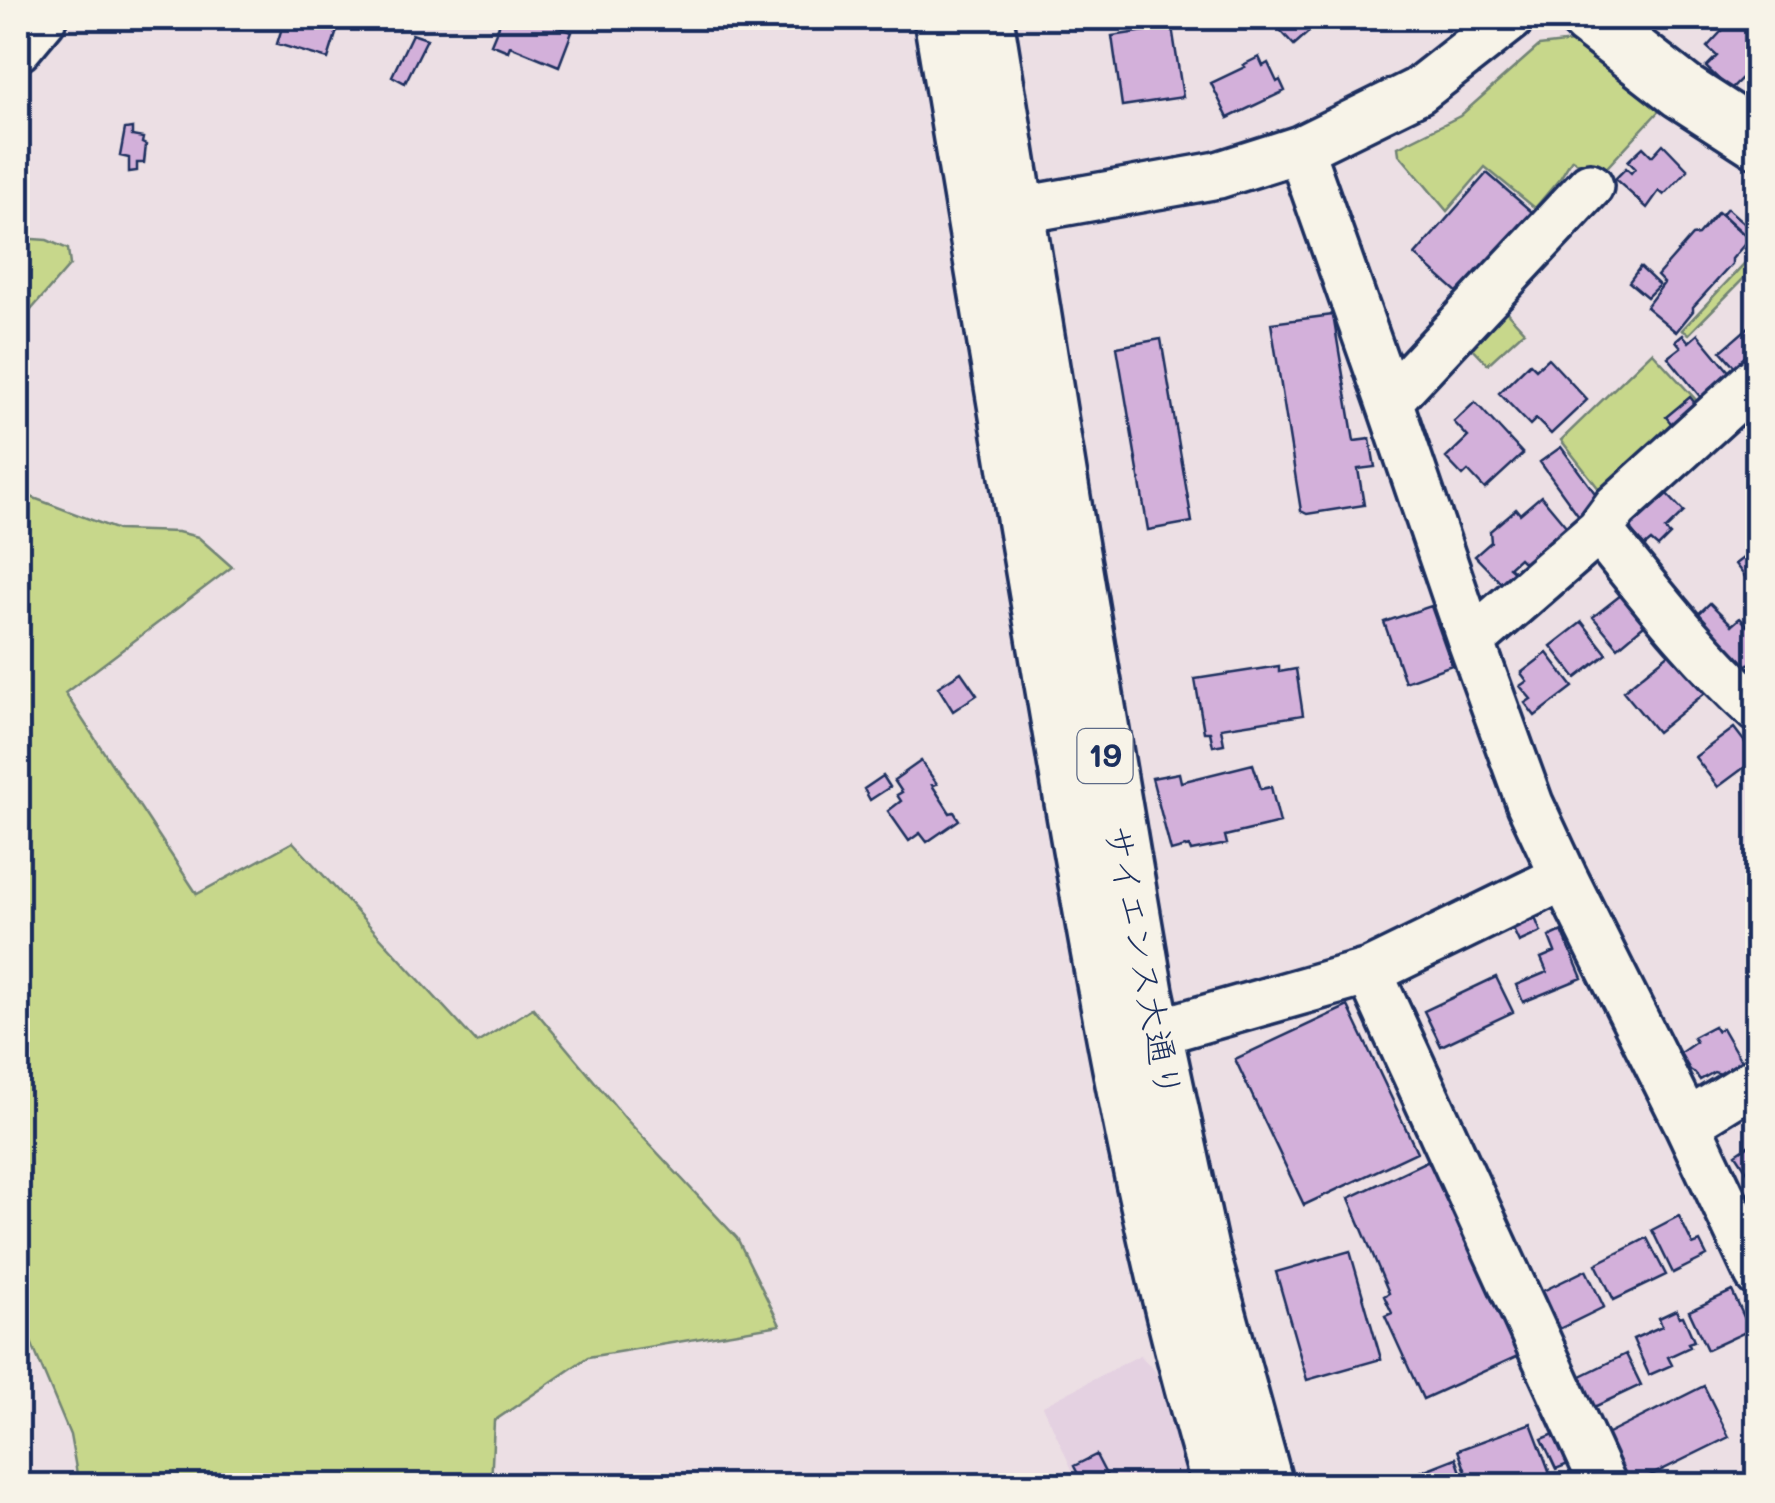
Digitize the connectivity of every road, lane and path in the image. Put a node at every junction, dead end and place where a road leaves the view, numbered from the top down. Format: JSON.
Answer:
{"nodes":[{"id":1,"x":44,"y":18,"type":"edge"},
{"id":2,"x":942,"y":18,"type":"edge"},
{"id":3,"x":985,"y":18,"type":"edge"},
{"id":4,"x":1511,"y":18,"type":"edge"},
{"id":5,"x":1614,"y":25,"type":"edge"},
{"id":6,"x":18,"y":48,"type":"edge"},
{"id":7,"x":1758,"y":140,"type":"edge"},
{"id":8,"x":1300,"y":149,"type":"junction"},
{"id":9,"x":1590,"y":186,"type":"dead end"},
{"id":10,"x":1016,"y":211,"type":"junction"},
{"id":11,"x":1758,"y":378,"type":"edge"},
{"id":12,"x":1389,"y":401,"type":"junction"},
{"id":13,"x":1599,"y":530,"type":"junction"},
{"id":14,"x":1471,"y":641,"type":"junction"},
{"id":15,"x":1758,"y":710,"type":"edge"},
{"id":16,"x":1564,"y":877,"type":"junction"},
{"id":17,"x":1368,"y":972,"type":"junction"},
{"id":18,"x":1154,"y":1033,"type":"junction"},
{"id":19,"x":1758,"y":1079,"type":"edge"},
{"id":20,"x":1687,"y":1123,"type":"junction"},
{"id":21,"x":1758,"y":1274,"type":"edge"},
{"id":22,"x":1221,"y":1486,"type":"edge"},
{"id":23,"x":1265,"y":1486,"type":"edge"},
{"id":24,"x":1604,"y":1486,"type":"edge"}],
"edges":[{"from":1,"to":6,"type":"street"},
{"from":2,"to":22,"type":"main road","name":"サイエンス大通り","number":"19"},
{"from":3,"to":10,"type":"main road","name":"サイエンス大通り","number":"19"},
{"from":4,"to":8,"type":"street"},
{"from":5,"to":7,"type":"main road"},
{"from":8,"to":10,"type":"street"},
{"from":8,"to":12,"type":"street"},
{"from":9,"to":12,"type":"street"},
{"from":10,"to":18,"type":"main road","name":"サイエンス大通り","number":"19"},
{"from":11,"to":13,"type":"street"},
{"from":12,"to":14,"type":"street"},
{"from":13,"to":14,"type":"street"},
{"from":13,"to":15,"type":"street"},
{"from":14,"to":16,"type":"street"},
{"from":16,"to":17,"type":"street"},
{"from":16,"to":20,"type":"street"},
{"from":17,"to":18,"type":"street"},
{"from":17,"to":24,"type":"street"},
{"from":18,"to":23,"type":"main road","name":"サイエンス大通り","number":"19"},
{"from":19,"to":20,"type":"street"},
{"from":20,"to":21,"type":"street"}]}
